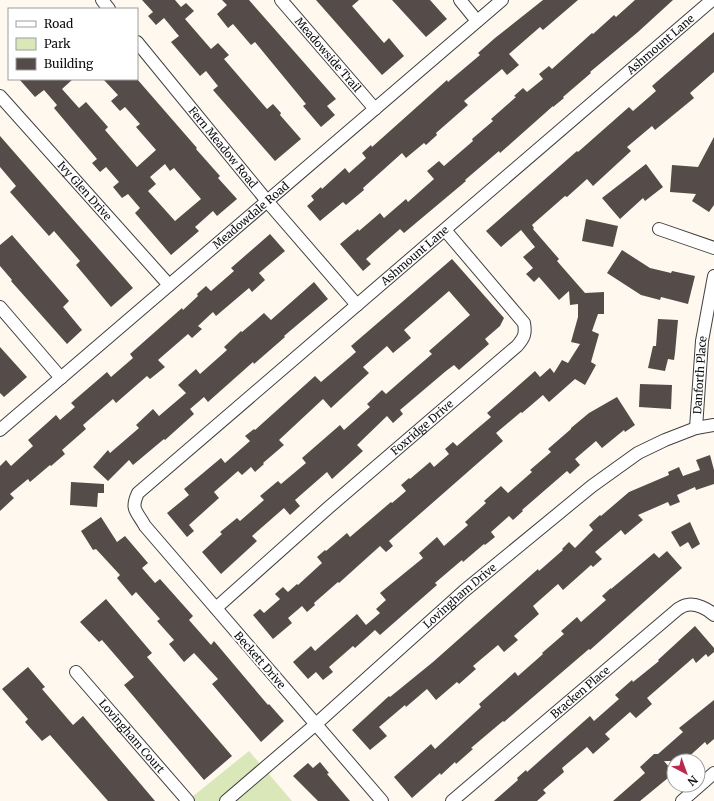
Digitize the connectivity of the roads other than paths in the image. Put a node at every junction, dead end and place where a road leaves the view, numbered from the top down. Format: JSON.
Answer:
{"nodes":[{"id":1,"x":102,"y":0,"type":"edge"},
{"id":2,"x":281,"y":0,"type":"edge"},
{"id":3,"x":460,"y":0,"type":"edge"},
{"id":4,"x":502,"y":0,"type":"edge"},
{"id":5,"x":712,"y":0,"type":"edge"},
{"id":6,"x":108,"y":8,"type":"edge"},
{"id":7,"x":477,"y":21,"type":"junction"},
{"id":8,"x":138,"y":43,"type":"edge"},
{"id":9,"x":0,"y":96,"type":"edge"},
{"id":10,"x":375,"y":109,"type":"junction"},
{"id":11,"x":267,"y":201,"type":"junction"},
{"id":12,"x":659,"y":229,"type":"dead end"},
{"id":13,"x":445,"y":230,"type":"junction"},
{"id":14,"x":714,"y":248,"type":"edge"},
{"id":15,"x":714,"y":276,"type":"edge"},
{"id":16,"x":169,"y":285,"type":"junction"},
{"id":17,"x":357,"y":305,"type":"junction"},
{"id":18,"x":0,"y":307,"type":"edge"},
{"id":19,"x":61,"y":378,"type":"junction"},
{"id":20,"x":714,"y":425,"type":"edge"},
{"id":21,"x":696,"y":428,"type":"junction"},
{"id":22,"x":0,"y":430,"type":"edge"},
{"id":23,"x":140,"y":518,"type":"joint"},
{"id":24,"x":216,"y":608,"type":"junction"},
{"id":25,"x":714,"y":615,"type":"edge"},
{"id":26,"x":76,"y":672,"type":"dead end"},
{"id":27,"x":316,"y":724,"type":"junction"},
{"id":28,"x":714,"y":773,"type":"edge"},
{"id":29,"x":188,"y":801,"type":"edge"},
{"id":30,"x":226,"y":801,"type":"edge"},
{"id":31,"x":382,"y":801,"type":"edge"},
{"id":32,"x":452,"y":801,"type":"edge"},
{"id":33,"x":682,"y":801,"type":"edge"}],
"edges":[{"from":1,"to":6,"type":"street"},
{"from":2,"to":10,"type":"street","name":"Meadowside Trail"},
{"from":3,"to":7,"type":"street"},
{"from":4,"to":7,"type":"street","name":"Meadowdale Road"},
{"from":5,"to":13,"type":"street","name":"Ashmount Lane"},
{"from":7,"to":10,"type":"street","name":"Meadowdale Road"},
{"from":8,"to":11,"type":"street","name":"Fern Meadow Road"},
{"from":9,"to":16,"type":"street","name":"Ivy Glen Drive"},
{"from":10,"to":11,"type":"street","name":"Meadowdale Road"},
{"from":11,"to":16,"type":"street","name":"Meadowdale Road"},
{"from":11,"to":17,"type":"street","name":"Fern Meadow Road"},
{"from":12,"to":14,"type":"street"},
{"from":13,"to":17,"type":"street","name":"Ashmount Lane"},
{"from":13,"to":24,"type":"street","name":"Foxridge Drive"},
{"from":15,"to":21,"type":"street","name":"Danforth Place"},
{"from":16,"to":19,"type":"street","name":"Meadowdale Road"},
{"from":17,"to":23,"type":"street","name":"Ashmount Lane"},
{"from":18,"to":19,"type":"street"},
{"from":19,"to":22,"type":"street","name":"Meadowdale Road"},
{"from":20,"to":21,"type":"street","name":"Lovingham Drive"},
{"from":21,"to":27,"type":"street","name":"Lovingham Drive"},
{"from":23,"to":24,"type":"street","name":"Beckett Drive"},
{"from":24,"to":27,"type":"street","name":"Beckett Drive"},
{"from":25,"to":32,"type":"street","name":"Bracken Place"},
{"from":26,"to":29,"type":"street","name":"Lovingham Court"},
{"from":27,"to":30,"type":"street","name":"Lovingham Drive"},
{"from":27,"to":31,"type":"street","name":"Beckett Drive"},
{"from":28,"to":33,"type":"street"}]}
